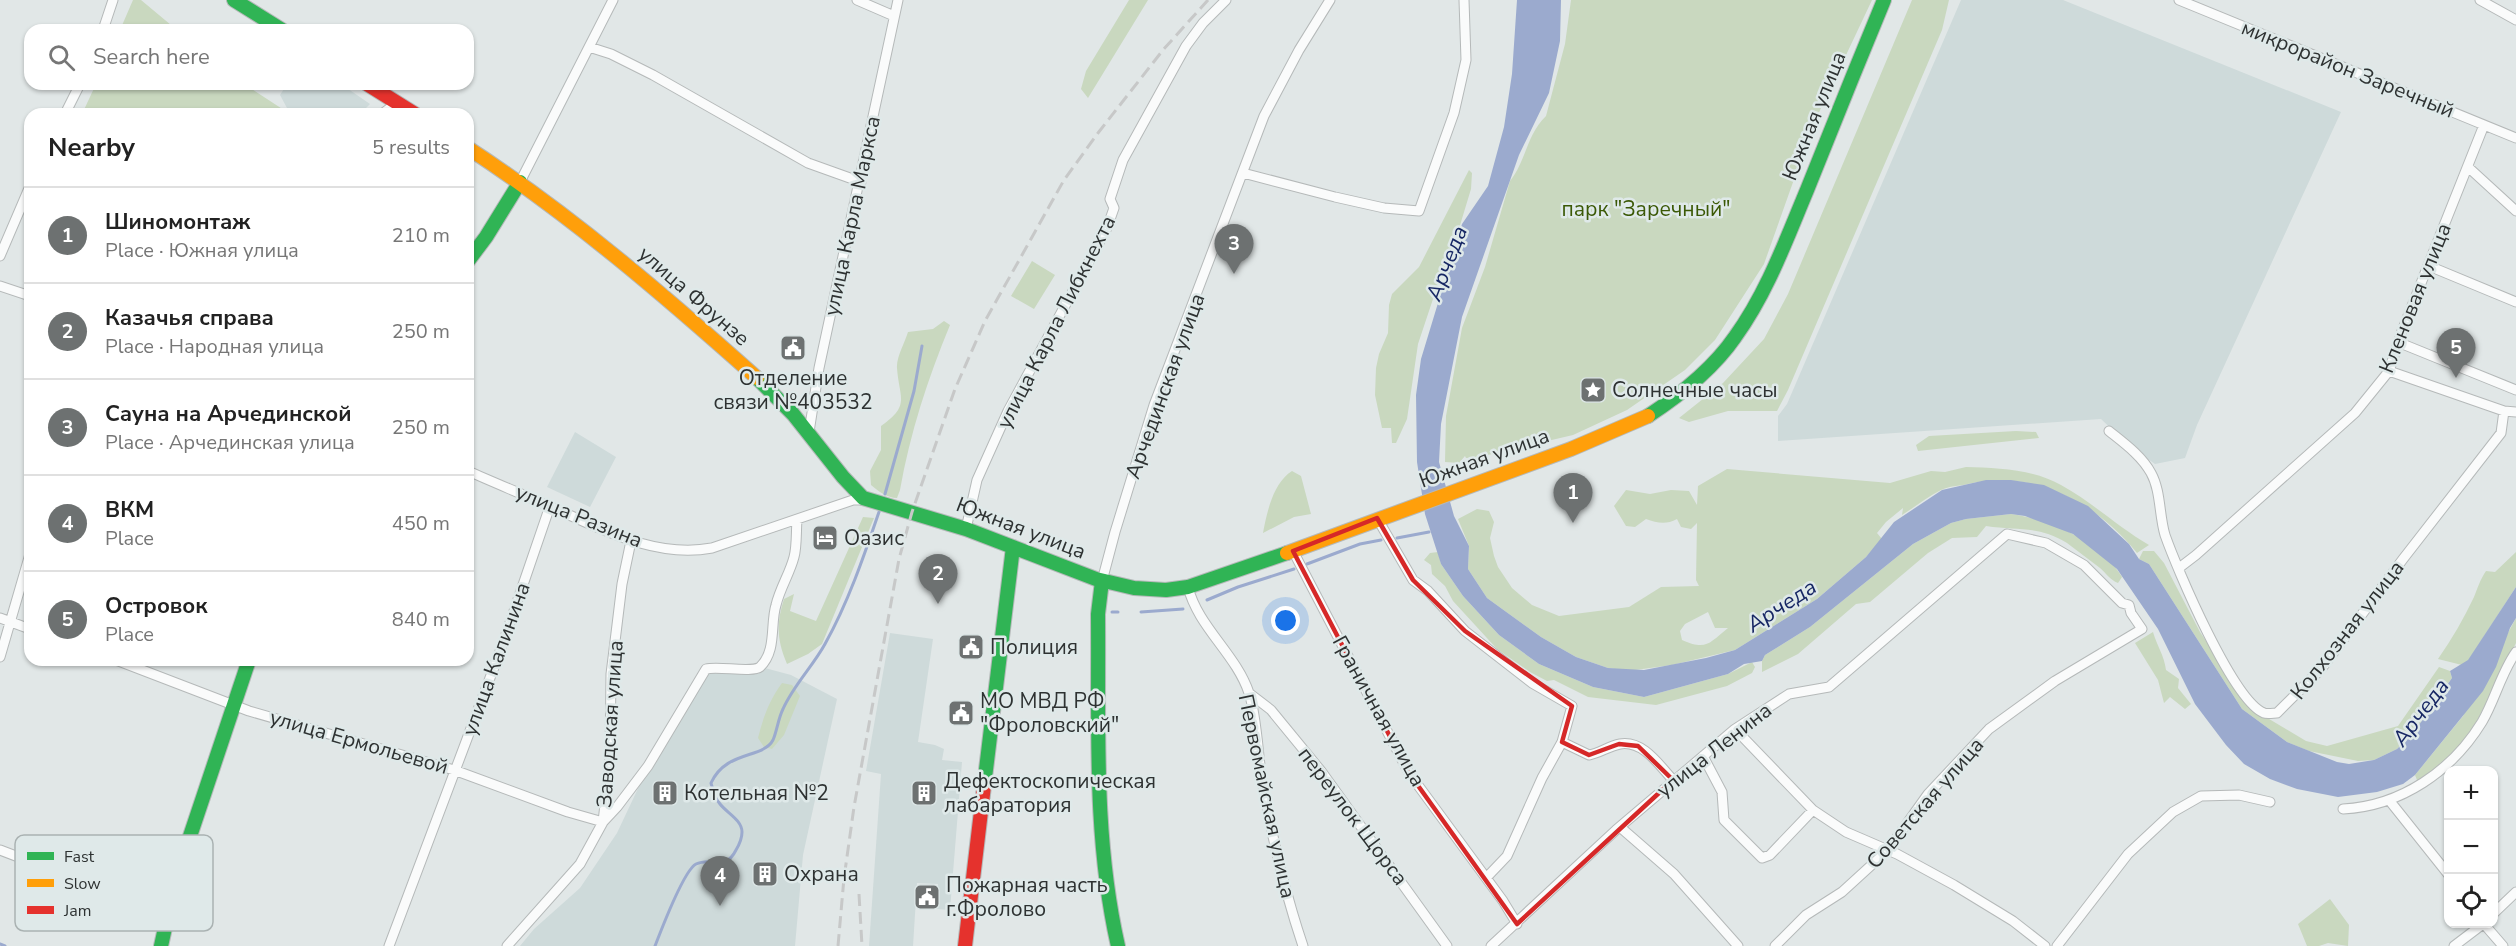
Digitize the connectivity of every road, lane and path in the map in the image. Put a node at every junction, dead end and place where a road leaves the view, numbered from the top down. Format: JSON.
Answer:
{"nodes":[{"id":1,"x":113,"y":0,"type":"edge"},
{"id":2,"x":234,"y":0,"type":"edge"},
{"id":3,"x":613,"y":0,"type":"edge"},
{"id":4,"x":857,"y":0,"type":"edge"},
{"id":5,"x":898,"y":0,"type":"edge"},
{"id":6,"x":1226,"y":0,"type":"edge"},
{"id":7,"x":1330,"y":0,"type":"edge"},
{"id":8,"x":1464,"y":0,"type":"edge"},
{"id":9,"x":1884,"y":0,"type":"edge"},
{"id":10,"x":2179,"y":0,"type":"edge"},
{"id":11,"x":2480,"y":0,"type":"edge"},
{"id":12,"x":894,"y":16,"type":"junction"},
{"id":13,"x":2516,"y":20,"type":"edge"},
{"id":14,"x":105,"y":24,"type":"edge"},
{"id":15,"x":272,"y":24,"type":"edge"},
{"id":16,"x":589,"y":47,"type":"junction"},
{"id":17,"x":77,"y":90,"type":"edge"},
{"id":18,"x":376,"y":90,"type":"edge"},
{"id":19,"x":397,"y":103,"type":"junction"},
{"id":20,"x":68,"y":108,"type":"edge"},
{"id":21,"x":390,"y":108,"type":"edge"},
{"id":22,"x":405,"y":108,"type":"edge"},
{"id":23,"x":2484,"y":125,"type":"junction"},
{"id":24,"x":2516,"y":138,"type":"edge"},
{"id":25,"x":474,"y":152,"type":"edge"},
{"id":26,"x":2468,"y":167,"type":"junction"},
{"id":27,"x":1244,"y":173,"type":"junction"},
{"id":28,"x":520,"y":182,"type":"junction"},
{"id":29,"x":861,"y":182,"type":"junction"},
{"id":30,"x":24,"y":200,"type":"edge"},
{"id":31,"x":2516,"y":211,"type":"edge"},
{"id":32,"x":474,"y":253,"type":"edge"},
{"id":33,"x":0,"y":256,"type":"edge"},
{"id":34,"x":2429,"y":266,"type":"junction"},
{"id":35,"x":0,"y":286,"type":"edge"},
{"id":36,"x":24,"y":294,"type":"edge"},
{"id":37,"x":2516,"y":302,"type":"edge"},
{"id":38,"x":2400,"y":343,"type":"junction"},
{"id":39,"x":2389,"y":371,"type":"junction"},
{"id":40,"x":2516,"y":390,"type":"edge"},
{"id":41,"x":2504,"y":411,"type":"junction"},
{"id":42,"x":2516,"y":412,"type":"edge"},
{"id":43,"x":2109,"y":431,"type":"dead end"},
{"id":44,"x":809,"y":432,"type":"junction"},
{"id":45,"x":474,"y":474,"type":"edge"},
{"id":46,"x":869,"y":500,"type":"junction"},
{"id":47,"x":550,"y":506,"type":"junction"},
{"id":48,"x":1377,"y":519,"type":"junction"},
{"id":49,"x":796,"y":520,"type":"junction"},
{"id":50,"x":966,"y":529,"type":"junction"},
{"id":51,"x":631,"y":541,"type":"junction"},
{"id":52,"x":1013,"y":547,"type":"junction"},
{"id":53,"x":1293,"y":551,"type":"junction"},
{"id":54,"x":2179,"y":568,"type":"junction"},
{"id":55,"x":24,"y":575,"type":"edge"},
{"id":56,"x":1102,"y":581,"type":"junction"},
{"id":57,"x":1188,"y":587,"type":"junction"},
{"id":58,"x":0,"y":618,"type":"edge"},
{"id":59,"x":11,"y":622,"type":"junction"},
{"id":60,"x":24,"y":627,"type":"edge"},
{"id":61,"x":2142,"y":628,"type":"joint"},
{"id":62,"x":2516,"y":652,"type":"edge"},
{"id":63,"x":0,"y":657,"type":"edge"},
{"id":64,"x":132,"y":666,"type":"edge"},
{"id":65,"x":247,"y":666,"type":"edge"},
{"id":66,"x":1249,"y":693,"type":"junction"},
{"id":67,"x":233,"y":705,"type":"junction"},
{"id":68,"x":1735,"y":729,"type":"junction"},
{"id":69,"x":1562,"y":742,"type":"junction"},
{"id":70,"x":1703,"y":756,"type":"junction"},
{"id":71,"x":454,"y":770,"type":"junction"},
{"id":72,"x":1672,"y":780,"type":"junction"},
{"id":73,"x":2389,"y":800,"type":"junction"},
{"id":74,"x":2270,"y":802,"type":"dead end"},
{"id":75,"x":2343,"y":809,"type":"dead end"},
{"id":76,"x":1813,"y":810,"type":"junction"},
{"id":77,"x":603,"y":822,"type":"junction"},
{"id":78,"x":1620,"y":827,"type":"junction"},
{"id":79,"x":189,"y":835,"type":"edge"},
{"id":80,"x":0,"y":850,"type":"edge"},
{"id":81,"x":1888,"y":850,"type":"junction"},
{"id":82,"x":15,"y":856,"type":"edge"},
{"id":83,"x":2444,"y":868,"type":"edge"},
{"id":84,"x":1486,"y":878,"type":"junction"},
{"id":85,"x":2516,"y":892,"type":"edge"},
{"id":86,"x":2498,"y":908,"type":"edge"},
{"id":87,"x":1517,"y":924,"type":"junction"},
{"id":88,"x":2478,"y":928,"type":"edge"},
{"id":89,"x":2487,"y":928,"type":"edge"},
{"id":90,"x":164,"y":931,"type":"edge"},
{"id":91,"x":2041,"y":945,"type":"edge"},
{"id":92,"x":161,"y":946,"type":"edge"},
{"id":93,"x":389,"y":946,"type":"edge"},
{"id":94,"x":507,"y":946,"type":"edge"},
{"id":95,"x":965,"y":946,"type":"edge"},
{"id":96,"x":1118,"y":946,"type":"edge"},
{"id":97,"x":1303,"y":946,"type":"edge"},
{"id":98,"x":1447,"y":946,"type":"edge"},
{"id":99,"x":1491,"y":946,"type":"edge"},
{"id":100,"x":1738,"y":946,"type":"edge"},
{"id":101,"x":1775,"y":946,"type":"edge"},
{"id":102,"x":2057,"y":946,"type":"edge"},
{"id":103,"x":2454,"y":946,"type":"edge"},
{"id":104,"x":2503,"y":946,"type":"edge"}],
"edges":[{"from":1,"to":14,"type":"street"},
{"from":2,"to":15,"type":"main road"},
{"from":3,"to":16,"type":"street"},
{"from":4,"to":12,"type":"street"},
{"from":5,"to":12,"type":"street","name":"улица Карла Маркса"},
{"from":6,"to":50,"type":"street","name":"улица Карла Либкнехта"},
{"from":7,"to":27,"type":"street","name":"Арчединская улица"},
{"from":8,"to":27,"type":"street"},
{"from":9,"to":48,"type":"main road","name":"Южная улица"},
{"from":10,"to":23,"type":"street","name":"микрорайон Заречный"},
{"from":11,"to":13,"type":"street"},
{"from":12,"to":29,"type":"street","name":"улица Карла Маркса"},
{"from":16,"to":28,"type":"street"},
{"from":16,"to":29,"type":"street"},
{"from":17,"to":20,"type":"street"},
{"from":18,"to":19,"type":"main road"},
{"from":19,"to":21,"type":"street"},
{"from":19,"to":22,"type":"main road"},
{"from":23,"to":24,"type":"street","name":"микрорайон Заречный"},
{"from":23,"to":26,"type":"street","name":"Кленовая улица"},
{"from":25,"to":28,"type":"main road","name":"улица Фрунзе"},
{"from":26,"to":31,"type":"street"},
{"from":26,"to":34,"type":"street","name":"Кленовая улица"},
{"from":27,"to":56,"type":"street","name":"Арчединская улица"},
{"from":28,"to":32,"type":"main road"},
{"from":28,"to":44,"type":"main road","name":"улица Фрунзе"},
{"from":29,"to":44,"type":"street","name":"улица Карла Маркса"},
{"from":30,"to":33,"type":"street"},
{"from":34,"to":37,"type":"street"},
{"from":34,"to":38,"type":"street","name":"Кленовая улица"},
{"from":35,"to":36,"type":"street"},
{"from":38,"to":39,"type":"street","name":"Кленовая улица"},
{"from":38,"to":40,"type":"street"},
{"from":39,"to":41,"type":"street"},
{"from":39,"to":54,"type":"street","name":"Кленовая улица"},
{"from":41,"to":42,"type":"street"},
{"from":41,"to":54,"type":"street","name":"Колхозная улица"},
{"from":43,"to":54,"type":"street","name":"Колхозная улица"},
{"from":44,"to":46,"type":"main road","name":"улица Фрунзе"},
{"from":45,"to":47,"type":"street","name":"улица Разина"},
{"from":46,"to":49,"type":"street","name":"улица Разина"},
{"from":46,"to":50,"type":"main road","name":"Южная улица"},
{"from":47,"to":51,"type":"street","name":"улица Разина"},
{"from":47,"to":71,"type":"street","name":"улица Калинина"},
{"from":48,"to":53,"type":"main road","name":"Южная улица"},
{"from":48,"to":69,"type":"street"},
{"from":49,"to":51,"type":"street","name":"улица Разина"},
{"from":49,"to":77,"type":"street"},
{"from":50,"to":52,"type":"main road","name":"Южная улица"},
{"from":51,"to":77,"type":"street","name":"Заводская улица"},
{"from":52,"to":56,"type":"main road","name":"Южная улица"},
{"from":52,"to":95,"type":"main road"},
{"from":53,"to":57,"type":"main road","name":"Южная улица"},
{"from":53,"to":84,"type":"street","name":"Граничная улица"},
{"from":55,"to":59,"type":"street"},
{"from":56,"to":57,"type":"main road","name":"Южная улица"},
{"from":56,"to":96,"type":"main road"},
{"from":57,"to":66,"type":"street","name":"Первомайская улица"},
{"from":58,"to":59,"type":"street"},
{"from":59,"to":60,"type":"street"},
{"from":59,"to":63,"type":"street"},
{"from":61,"to":68,"type":"street","name":"улица Ленина"},
{"from":61,"to":81,"type":"street","name":"Советская улица"},
{"from":62,"to":73,"type":"street"},
{"from":64,"to":67,"type":"street","name":"улица Ермольевой"},
{"from":65,"to":67,"type":"main road"},
{"from":66,"to":97,"type":"street","name":"Первомайская улица"},
{"from":66,"to":98,"type":"street","name":"переулок Щорса"},
{"from":67,"to":71,"type":"street","name":"улица Ермольевой"},
{"from":67,"to":79,"type":"main road"},
{"from":68,"to":70,"type":"street","name":"улица Ленина"},
{"from":68,"to":76,"type":"street"},
{"from":69,"to":72,"type":"street"},
{"from":69,"to":84,"type":"street"},
{"from":70,"to":72,"type":"street","name":"улица Ленина"},
{"from":70,"to":76,"type":"street"},
{"from":71,"to":77,"type":"street","name":"улица Ермольевой"},
{"from":71,"to":93,"type":"street","name":"улица Калинина"},
{"from":72,"to":78,"type":"street","name":"улица Ленина"},
{"from":73,"to":75,"type":"street"},
{"from":73,"to":83,"type":"street"},
{"from":74,"to":102,"type":"street"},
{"from":76,"to":81,"type":"street"},
{"from":77,"to":94,"type":"street","name":"Заводская улица"},
{"from":78,"to":87,"type":"street","name":"улица Ленина"},
{"from":78,"to":100,"type":"street"},
{"from":80,"to":82,"type":"street"},
{"from":81,"to":91,"type":"street"},
{"from":81,"to":101,"type":"street","name":"Советская улица"},
{"from":84,"to":87,"type":"street","name":"Граничная улица"},
{"from":85,"to":86,"type":"street"},
{"from":87,"to":99,"type":"street","name":"улица Ленина"},
{"from":88,"to":103,"type":"street"},
{"from":89,"to":104,"type":"street"},
{"from":90,"to":92,"type":"main road"}]}
